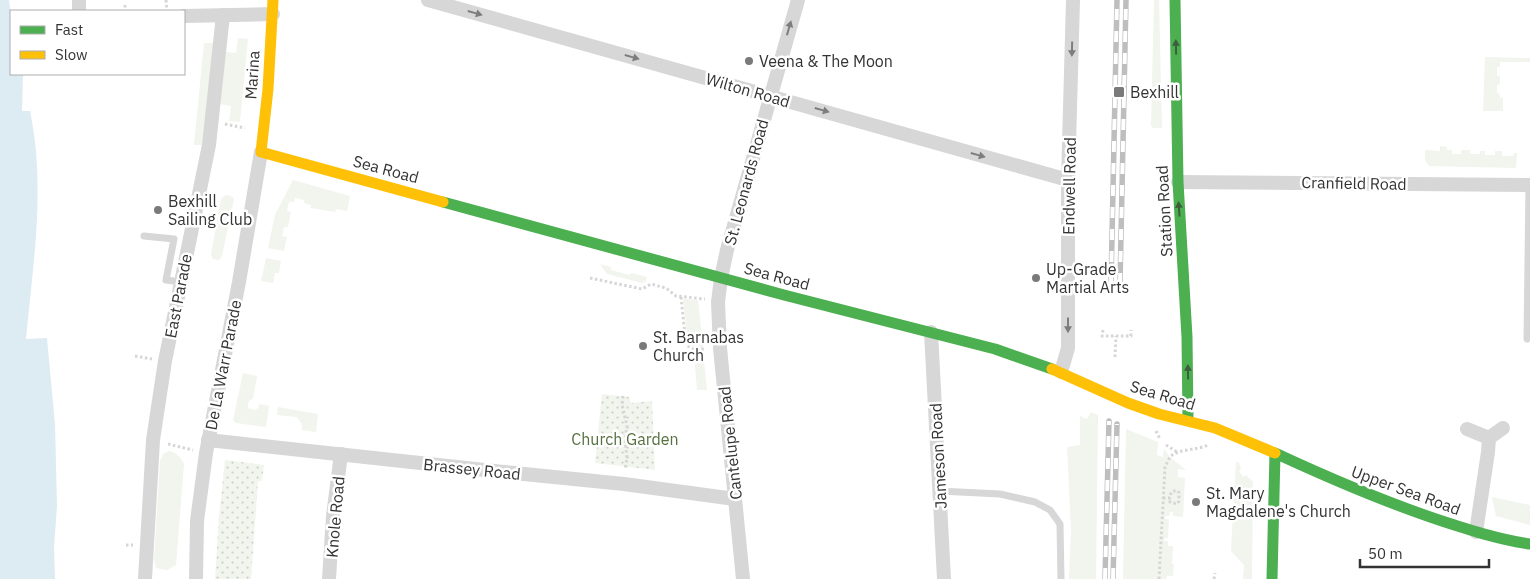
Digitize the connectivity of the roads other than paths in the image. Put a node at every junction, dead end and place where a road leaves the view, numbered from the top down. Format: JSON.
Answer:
{"nodes":[{"id":1,"x":428,"y":0,"type":"edge"},
{"id":2,"x":798,"y":0,"type":"edge"},
{"id":3,"x":1073,"y":0,"type":"edge"},
{"id":4,"x":1175,"y":0,"type":"edge"},
{"id":5,"x":273,"y":7,"type":"edge"},
{"id":6,"x":223,"y":15,"type":"junction"},
{"id":7,"x":185,"y":16,"type":"edge"},
{"id":8,"x":770,"y":96,"type":"junction"},
{"id":9,"x":261,"y":152,"type":"junction"},
{"id":10,"x":1068,"y":180,"type":"junction"},
{"id":11,"x":1178,"y":182,"type":"junction"},
{"id":12,"x":1530,"y":185,"type":"edge"},
{"id":13,"x":144,"y":236,"type":"dead end"},
{"id":14,"x":721,"y":278,"type":"junction"},
{"id":15,"x":181,"y":282,"type":"junction"},
{"id":16,"x":932,"y":332,"type":"junction"},
{"id":17,"x":1527,"y":338,"type":"dead end"},
{"id":18,"x":1061,"y":372,"type":"junction"},
{"id":19,"x":1188,"y":420,"type":"junction"},
{"id":20,"x":1503,"y":428,"type":"dead end"},
{"id":21,"x":1467,"y":429,"type":"dead end"},
{"id":22,"x":1489,"y":438,"type":"junction"},
{"id":23,"x":207,"y":447,"type":"junction"},
{"id":24,"x":1275,"y":453,"type":"junction"},
{"id":25,"x":341,"y":454,"type":"junction"},
{"id":26,"x":939,"y":491,"type":"junction"},
{"id":27,"x":735,"y":499,"type":"junction"},
{"id":28,"x":1476,"y":532,"type":"junction"},
{"id":29,"x":1530,"y":544,"type":"edge"},
{"id":30,"x":145,"y":579,"type":"edge"},
{"id":31,"x":196,"y":579,"type":"edge"},
{"id":32,"x":329,"y":579,"type":"edge"},
{"id":33,"x":743,"y":579,"type":"edge"},
{"id":34,"x":944,"y":579,"type":"edge"},
{"id":35,"x":1061,"y":579,"type":"edge"},
{"id":36,"x":1272,"y":579,"type":"edge"}],
"edges":[{"from":1,"to":8,"type":"street","name":"Wilton Road","one_way":true},
{"from":8,"to":2,"type":"street","name":"St. Leonards Road","one_way":true},
{"from":3,"to":10,"type":"street","name":"Endwell Road","one_way":true},
{"from":11,"to":4,"type":"main road","name":"Station Road","one_way":true},
{"from":5,"to":6,"type":"street"},
{"from":5,"to":9,"type":"main road","name":"Marina"},
{"from":6,"to":7,"type":"street"},
{"from":6,"to":15,"type":"street","name":"East Parade"},
{"from":8,"to":10,"type":"street","name":"Wilton Road","one_way":true},
{"from":8,"to":14,"type":"street","name":"St. Leonards Road"},
{"from":9,"to":14,"type":"main road","name":"Sea Road"},
{"from":9,"to":23,"type":"street","name":"De La Warr Parade"},
{"from":10,"to":18,"type":"street","name":"Endwell Road","one_way":true},
{"from":11,"to":12,"type":"street","name":"Cranfield Road"},
{"from":19,"to":11,"type":"main road","name":"Station Road","one_way":true},
{"from":12,"to":17,"type":"lane"},
{"from":13,"to":15,"type":"lane"},
{"from":14,"to":16,"type":"main road","name":"Sea Road"},
{"from":14,"to":27,"type":"street","name":"Cantelupe Road"},
{"from":15,"to":30,"type":"street","name":"East Parade"},
{"from":16,"to":18,"type":"main road","name":"Sea Road"},
{"from":16,"to":26,"type":"street","name":"Jameson Road"},
{"from":18,"to":19,"type":"main road","name":"Sea Road"},
{"from":19,"to":24,"type":"main road","name":"Sea Road"},
{"from":20,"to":22,"type":"street"},
{"from":21,"to":22,"type":"street"},
{"from":22,"to":28,"type":"street"},
{"from":23,"to":25,"type":"street","name":"Brassey Road"},
{"from":23,"to":31,"type":"street","name":"De La Warr Parade"},
{"from":24,"to":28,"type":"main road","name":"Upper Sea Road"},
{"from":24,"to":36,"type":"main road"},
{"from":25,"to":27,"type":"street","name":"Brassey Road"},
{"from":25,"to":32,"type":"street","name":"Knole Road"},
{"from":26,"to":34,"type":"street","name":"Jameson Road"},
{"from":26,"to":35,"type":"lane"},
{"from":27,"to":33,"type":"street","name":"Cantelupe Road"},
{"from":28,"to":29,"type":"main road","name":"Upper Sea Road"}]}
